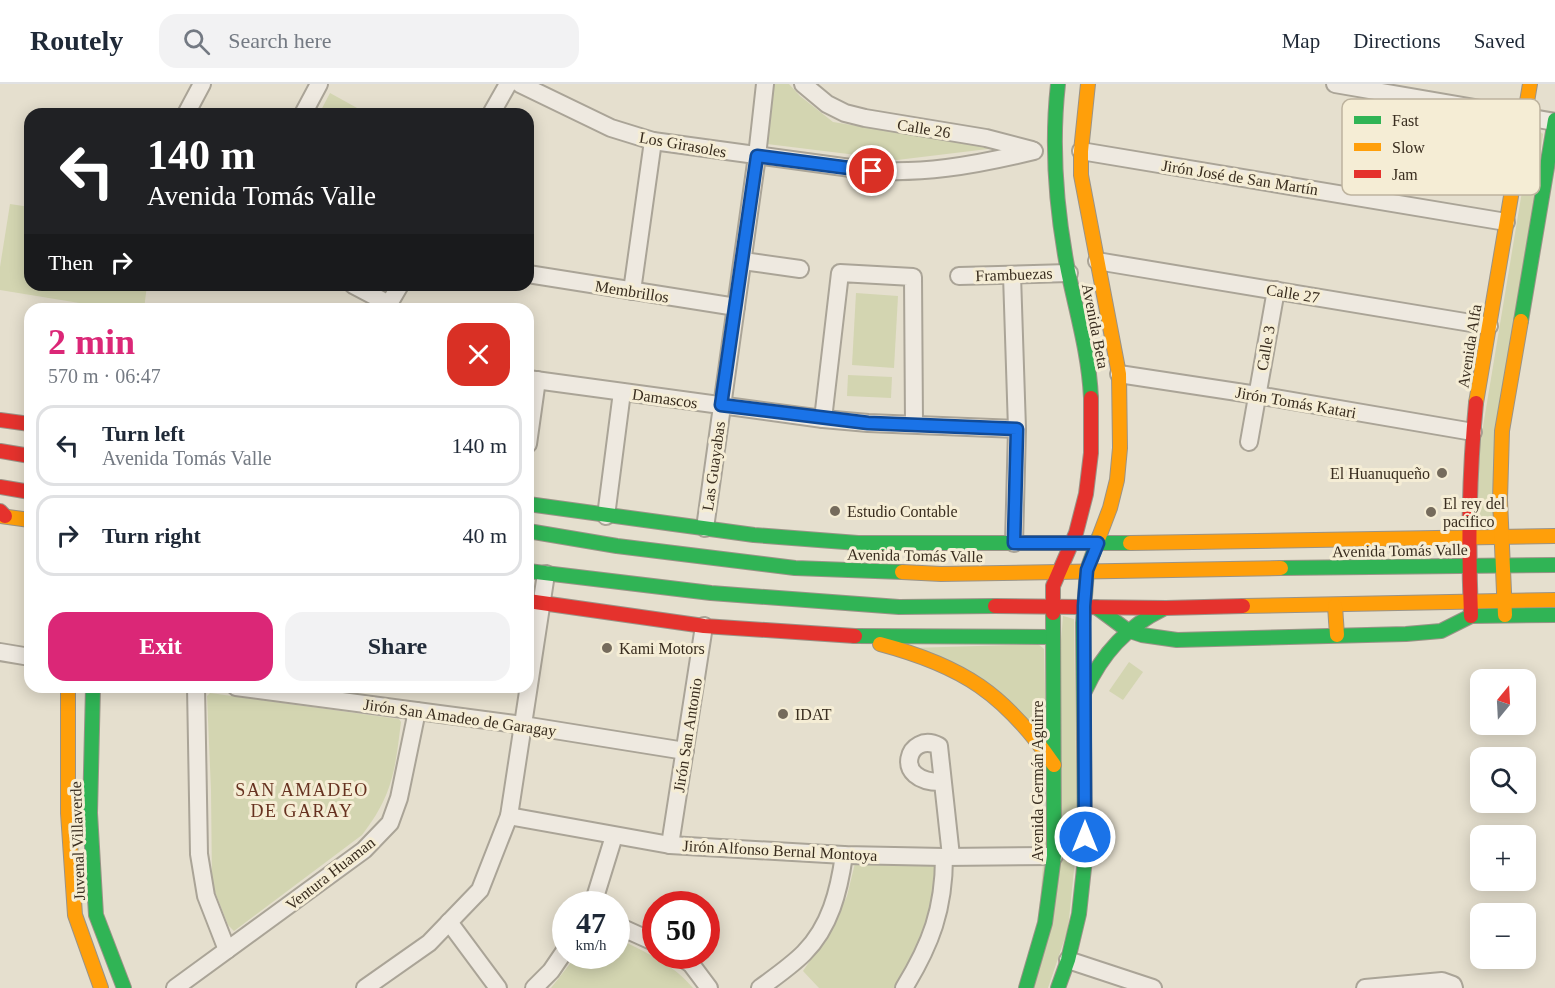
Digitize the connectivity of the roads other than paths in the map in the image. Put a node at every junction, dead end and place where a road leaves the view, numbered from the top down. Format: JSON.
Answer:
{"nodes":[{"id":1,"x":202,"y":84,"type":"edge"},
{"id":2,"x":319,"y":84,"type":"edge"},
{"id":3,"x":508,"y":84,"type":"edge"},
{"id":4,"x":520,"y":84,"type":"edge"},
{"id":5,"x":765,"y":84,"type":"edge"},
{"id":6,"x":803,"y":84,"type":"edge"},
{"id":7,"x":1058,"y":84,"type":"edge"},
{"id":8,"x":1088,"y":84,"type":"edge"},
{"id":9,"x":1335,"y":84,"type":"edge"},
{"id":10,"x":1530,"y":84,"type":"edge"},
{"id":11,"x":1417,"y":90,"type":"edge"},
{"id":12,"x":1453,"y":99,"type":"edge"},
{"id":13,"x":1528,"y":99,"type":"edge"},
{"id":14,"x":189,"y":108,"type":"edge"},
{"id":15,"x":306,"y":108,"type":"edge"},
{"id":16,"x":494,"y":108,"type":"edge"},
{"id":17,"x":1540,"y":119,"type":"edge"},
{"id":18,"x":1555,"y":121,"type":"edge"},
{"id":19,"x":653,"y":141,"type":"junction"},
{"id":20,"x":1053,"y":146,"type":"junction"},
{"id":21,"x":1034,"y":151,"type":"junction"},
{"id":22,"x":1081,"y":151,"type":"junction"},
{"id":23,"x":757,"y":156,"type":"junction"},
{"id":24,"x":1342,"y":195,"type":"edge"},
{"id":25,"x":1344,"y":195,"type":"edge"},
{"id":26,"x":1511,"y":195,"type":"edge"},
{"id":27,"x":1506,"y":222,"type":"junction"},
{"id":28,"x":742,"y":261,"type":"junction"},
{"id":29,"x":1096,"y":261,"type":"junction"},
{"id":30,"x":800,"y":269,"type":"dead end"},
{"id":31,"x":1069,"y":273,"type":"junction"},
{"id":32,"x":534,"y":275,"type":"edge"},
{"id":33,"x":1012,"y":275,"type":"junction"},
{"id":34,"x":959,"y":276,"type":"dead end"},
{"id":35,"x":1276,"y":290,"type":"junction"},
{"id":36,"x":363,"y":291,"type":"edge"},
{"id":37,"x":632,"y":291,"type":"junction"},
{"id":38,"x":382,"y":303,"type":"edge"},
{"id":39,"x":736,"y":307,"type":"junction"},
{"id":40,"x":1488,"y":326,"type":"junction"},
{"id":41,"x":1119,"y":374,"type":"junction"},
{"id":42,"x":534,"y":380,"type":"edge"},
{"id":43,"x":622,"y":392,"type":"junction"},
{"id":44,"x":1257,"y":395,"type":"junction"},
{"id":45,"x":721,"y":405,"type":"junction"},
{"id":46,"x":823,"y":419,"type":"junction"},
{"id":47,"x":0,"y":420,"type":"edge"},
{"id":48,"x":24,"y":423,"type":"edge"},
{"id":49,"x":914,"y":424,"type":"junction"},
{"id":50,"x":1017,"y":429,"type":"junction"},
{"id":51,"x":1473,"y":432,"type":"junction"},
{"id":52,"x":1249,"y":442,"type":"dead end"},
{"id":53,"x":0,"y":451,"type":"edge"},
{"id":54,"x":24,"y":455,"type":"edge"},
{"id":55,"x":0,"y":488,"type":"edge"},
{"id":56,"x":24,"y":491,"type":"edge"},
{"id":57,"x":534,"y":505,"type":"edge"},
{"id":58,"x":2,"y":514,"type":"edge"},
{"id":59,"x":606,"y":516,"type":"junction"},
{"id":60,"x":24,"y":519,"type":"edge"},
{"id":61,"x":705,"y":528,"type":"junction"},
{"id":62,"x":534,"y":532,"type":"edge"},
{"id":63,"x":1468,"y":536,"type":"junction"},
{"id":64,"x":1555,"y":536,"type":"edge"},
{"id":65,"x":1502,"y":537,"type":"junction"},
{"id":66,"x":1014,"y":543,"type":"junction"},
{"id":67,"x":1072,"y":543,"type":"junction"},
{"id":68,"x":1098,"y":543,"type":"junction"},
{"id":69,"x":1555,"y":565,"type":"edge"},
{"id":70,"x":1468,"y":566,"type":"junction"},
{"id":71,"x":1504,"y":566,"type":"junction"},
{"id":72,"x":1087,"y":570,"type":"junction"},
{"id":73,"x":1057,"y":571,"type":"junction"},
{"id":74,"x":534,"y":572,"type":"edge"},
{"id":75,"x":546,"y":574,"type":"junction"},
{"id":76,"x":1505,"y":600,"type":"junction"},
{"id":77,"x":1555,"y":600,"type":"edge"},
{"id":78,"x":535,"y":602,"type":"edge"},
{"id":79,"x":1470,"y":602,"type":"junction"},
{"id":80,"x":1052,"y":606,"type":"junction"},
{"id":81,"x":1090,"y":606,"type":"junction"},
{"id":82,"x":1335,"y":606,"type":"junction"},
{"id":83,"x":1166,"y":608,"type":"junction"},
{"id":84,"x":1505,"y":615,"type":"junction"},
{"id":85,"x":1555,"y":615,"type":"edge"},
{"id":86,"x":1471,"y":616,"type":"junction"},
{"id":87,"x":704,"y":626,"type":"junction"},
{"id":88,"x":1127,"y":630,"type":"junction"},
{"id":89,"x":1337,"y":635,"type":"junction"},
{"id":90,"x":846,"y":636,"type":"junction"},
{"id":91,"x":1053,"y":638,"type":"junction"},
{"id":92,"x":0,"y":652,"type":"edge"},
{"id":93,"x":24,"y":656,"type":"edge"},
{"id":94,"x":1084,"y":691,"type":"junction"},
{"id":95,"x":68,"y":693,"type":"edge"},
{"id":96,"x":93,"y":693,"type":"edge"},
{"id":97,"x":196,"y":693,"type":"edge"},
{"id":98,"x":281,"y":693,"type":"edge"},
{"id":99,"x":526,"y":693,"type":"edge"},
{"id":100,"x":417,"y":711,"type":"junction"},
{"id":101,"x":523,"y":725,"type":"junction"},
{"id":102,"x":685,"y":751,"type":"junction"},
{"id":103,"x":1054,"y":765,"type":"junction"},
{"id":104,"x":942,"y":782,"type":"dead end"},
{"id":105,"x":508,"y":816,"type":"junction"},
{"id":106,"x":614,"y":836,"type":"junction"},
{"id":107,"x":670,"y":844,"type":"junction"},
{"id":108,"x":844,"y":855,"type":"junction"},
{"id":109,"x":1054,"y":856,"type":"junction"},
{"id":110,"x":948,"y":857,"type":"junction"},
{"id":111,"x":597,"y":891,"type":"edge"},
{"id":112,"x":449,"y":922,"type":"junction"},
{"id":113,"x":227,"y":950,"type":"junction"},
{"id":114,"x":1068,"y":960,"type":"junction"},
{"id":115,"x":552,"y":969,"type":"edge"},
{"id":116,"x":695,"y":969,"type":"edge"},
{"id":117,"x":372,"y":986,"type":"edge"},
{"id":118,"x":1453,"y":986,"type":"edge"},
{"id":119,"x":101,"y":988,"type":"edge"},
{"id":120,"x":124,"y":988,"type":"edge"},
{"id":121,"x":175,"y":988,"type":"edge"},
{"id":122,"x":498,"y":988,"type":"edge"},
{"id":123,"x":534,"y":988,"type":"edge"},
{"id":124,"x":709,"y":988,"type":"edge"},
{"id":125,"x":760,"y":988,"type":"edge"},
{"id":126,"x":904,"y":988,"type":"edge"},
{"id":127,"x":1026,"y":988,"type":"edge"},
{"id":128,"x":1058,"y":988,"type":"edge"},
{"id":129,"x":1153,"y":988,"type":"edge"},
{"id":130,"x":1365,"y":988,"type":"edge"}],
"edges":[{"from":1,"to":14,"type":"street"},
{"from":2,"to":15,"type":"street"},
{"from":3,"to":16,"type":"street"},
{"from":4,"to":19,"type":"street","name":"Los Girasoles"},
{"from":5,"to":23,"type":"street","name":"Las Guayabas"},
{"from":6,"to":21,"type":"street","name":"Calle 26"},
{"from":7,"to":20,"type":"main road","name":"Avenida Beta"},
{"from":8,"to":22,"type":"main road","name":"Avenida Beta"},
{"from":9,"to":11,"type":"street"},
{"from":10,"to":13,"type":"main road","name":"Avenida Alfa"},
{"from":11,"to":12,"type":"street"},
{"from":17,"to":18,"type":"street"},
{"from":18,"to":65,"type":"main road"},
{"from":19,"to":23,"type":"street","name":"Los Girasoles"},
{"from":19,"to":37,"type":"street"},
{"from":20,"to":21,"type":"street","name":"Calle 26"},
{"from":20,"to":31,"type":"main road","name":"Avenida Beta"},
{"from":21,"to":23,"type":"street","name":"Los Girasoles"},
{"from":22,"to":24,"type":"street","name":"Jirón José de San Martín"},
{"from":22,"to":29,"type":"main road","name":"Avenida Beta"},
{"from":23,"to":28,"type":"street","name":"Las Guayabas"},
{"from":25,"to":27,"type":"street","name":"Jirón José de San Martín"},
{"from":26,"to":27,"type":"main road","name":"Avenida Alfa"},
{"from":27,"to":40,"type":"main road","name":"Avenida Alfa"},
{"from":28,"to":30,"type":"street"},
{"from":28,"to":39,"type":"street","name":"Las Guayabas"},
{"from":29,"to":35,"type":"street","name":"Calle 27"},
{"from":29,"to":41,"type":"main road","name":"Avenida Beta"},
{"from":31,"to":33,"type":"street","name":"Frambuezas"},
{"from":31,"to":67,"type":"main road","name":"Avenida Beta"},
{"from":32,"to":37,"type":"street","name":"Membrillos"},
{"from":33,"to":34,"type":"street","name":"Frambuezas"},
{"from":33,"to":50,"type":"street"},
{"from":35,"to":40,"type":"street","name":"Calle 27"},
{"from":35,"to":44,"type":"street","name":"Calle 3"},
{"from":36,"to":38,"type":"street"},
{"from":37,"to":39,"type":"street","name":"Membrillos"},
{"from":39,"to":45,"type":"street","name":"Las Guayabas"},
{"from":40,"to":51,"type":"main road","name":"Avenida Alfa"},
{"from":41,"to":44,"type":"street","name":"Jirón Tomás Katari"},
{"from":41,"to":68,"type":"main road","name":"Avenida Beta"},
{"from":42,"to":43,"type":"street","name":"Damascos"},
{"from":43,"to":45,"type":"street","name":"Damascos"},
{"from":43,"to":59,"type":"street"},
{"from":44,"to":51,"type":"street","name":"Jirón Tomás Katari"},
{"from":44,"to":52,"type":"street","name":"Calle 3"},
{"from":45,"to":46,"type":"street","name":"Damascos"},
{"from":45,"to":61,"type":"street","name":"Las Guayabas"},
{"from":46,"to":49,"type":"street","name":"Damascos"},
{"from":46,"to":49,"type":"street"},
{"from":47,"to":48,"type":"main road"},
{"from":49,"to":50,"type":"street","name":"Damascos"},
{"from":50,"to":66,"type":"street"},
{"from":51,"to":63,"type":"main road","name":"Avenida Alfa"},
{"from":53,"to":54,"type":"main road"},
{"from":55,"to":56,"type":"main road"},
{"from":57,"to":59,"type":"main road","name":"Avenida Tomás Valle"},
{"from":58,"to":60,"type":"main road"},
{"from":59,"to":61,"type":"main road","name":"Avenida Tomás Valle"},
{"from":61,"to":66,"type":"main road","name":"Avenida Tomás Valle"},
{"from":62,"to":73,"type":"main road","name":"Avenida Tomás Valle"},
{"from":63,"to":65,"type":"main road","name":"Avenida Tomás Valle"},
{"from":63,"to":68,"type":"main road","name":"Avenida Tomás Valle"},
{"from":63,"to":70,"type":"main road","name":"Avenida Alfa"},
{"from":64,"to":65,"type":"main road","name":"Avenida Tomás Valle"},
{"from":65,"to":71,"type":"main road"},
{"from":66,"to":67,"type":"main road","name":"Avenida Tomás Valle"},
{"from":67,"to":68,"type":"main road","name":"Avenida Tomás Valle"},
{"from":67,"to":73,"type":"main road","name":"Avenida Beta"},
{"from":68,"to":72,"type":"main road","name":"Avenida Beta"},
{"from":69,"to":71,"type":"main road","name":"Avenida Tomás Valle"},
{"from":70,"to":71,"type":"main road","name":"Avenida Tomás Valle"},
{"from":70,"to":72,"type":"main road","name":"Avenida Tomás Valle"},
{"from":70,"to":79,"type":"main road","name":"Avenida Alfa"},
{"from":71,"to":76,"type":"main road"},
{"from":72,"to":73,"type":"main road","name":"Avenida Tomás Valle"},
{"from":72,"to":81,"type":"main road"},
{"from":73,"to":80,"type":"main road","name":"Avenida Germán Aguirre"},
{"from":74,"to":75,"type":"main road"},
{"from":75,"to":78,"type":"street"},
{"from":75,"to":80,"type":"main road"},
{"from":76,"to":77,"type":"main road"},
{"from":76,"to":79,"type":"main road"},
{"from":76,"to":84,"type":"main road"},
{"from":78,"to":87,"type":"main road"},
{"from":79,"to":82,"type":"main road"},
{"from":79,"to":86,"type":"main road","name":"Avenida Alfa"},
{"from":80,"to":81,"type":"main road"},
{"from":80,"to":91,"type":"main road","name":"Avenida Germán Aguirre"},
{"from":81,"to":83,"type":"main road"},
{"from":81,"to":88,"type":"main road"},
{"from":81,"to":94,"type":"main road"},
{"from":82,"to":83,"type":"main road"},
{"from":82,"to":89,"type":"main road"},
{"from":83,"to":88,"type":"main road"},
{"from":84,"to":85,"type":"main road"},
{"from":84,"to":86,"type":"main road"},
{"from":86,"to":89,"type":"main road"},
{"from":87,"to":90,"type":"main road"},
{"from":87,"to":102,"type":"street","name":"Jirón San Antonio"},
{"from":88,"to":89,"type":"main road"},
{"from":88,"to":94,"type":"main road"},
{"from":90,"to":91,"type":"main road"},
{"from":90,"to":103,"type":"main road"},
{"from":91,"to":103,"type":"main road","name":"Avenida Germán Aguirre"},
{"from":92,"to":93,"type":"street"},
{"from":94,"to":114,"type":"main road"},
{"from":95,"to":119,"type":"main road","name":"Juvenal Villaverde"},
{"from":96,"to":120,"type":"main road","name":"Juvenal Villaverde"},
{"from":97,"to":113,"type":"street"},
{"from":98,"to":100,"type":"street","name":"Jirón San Amadeo de Garagay"},
{"from":99,"to":101,"type":"street"},
{"from":100,"to":101,"type":"street","name":"Jirón San Amadeo de Garagay"},
{"from":100,"to":113,"type":"street","name":"Ventura Huaman"},
{"from":101,"to":102,"type":"street","name":"Jirón San Amadeo de Garagay"},
{"from":101,"to":105,"type":"street"},
{"from":102,"to":107,"type":"street","name":"Jirón San Antonio"},
{"from":103,"to":109,"type":"main road","name":"Avenida Germán Aguirre"},
{"from":104,"to":110,"type":"street"},
{"from":105,"to":106,"type":"street","name":"Jirón Alfonso Bernal Montoya"},
{"from":105,"to":112,"type":"street"},
{"from":106,"to":107,"type":"street","name":"Jirón Alfonso Bernal Montoya"},
{"from":106,"to":111,"type":"street"},
{"from":107,"to":108,"type":"street","name":"Jirón Alfonso Bernal Montoya"},
{"from":108,"to":110,"type":"street","name":"Jirón Alfonso Bernal Montoya"},
{"from":108,"to":125,"type":"street"},
{"from":109,"to":110,"type":"street","name":"Jirón Alfonso Bernal Montoya"},
{"from":109,"to":127,"type":"main road","name":"Avenida Germán Aguirre"},
{"from":110,"to":126,"type":"street"},
{"from":112,"to":117,"type":"street"},
{"from":112,"to":122,"type":"street"},
{"from":113,"to":121,"type":"street","name":"Ventura Huaman"},
{"from":114,"to":128,"type":"main road"},
{"from":114,"to":129,"type":"street"},
{"from":115,"to":123,"type":"street"},
{"from":116,"to":124,"type":"street"},
{"from":118,"to":130,"type":"street"}]}
